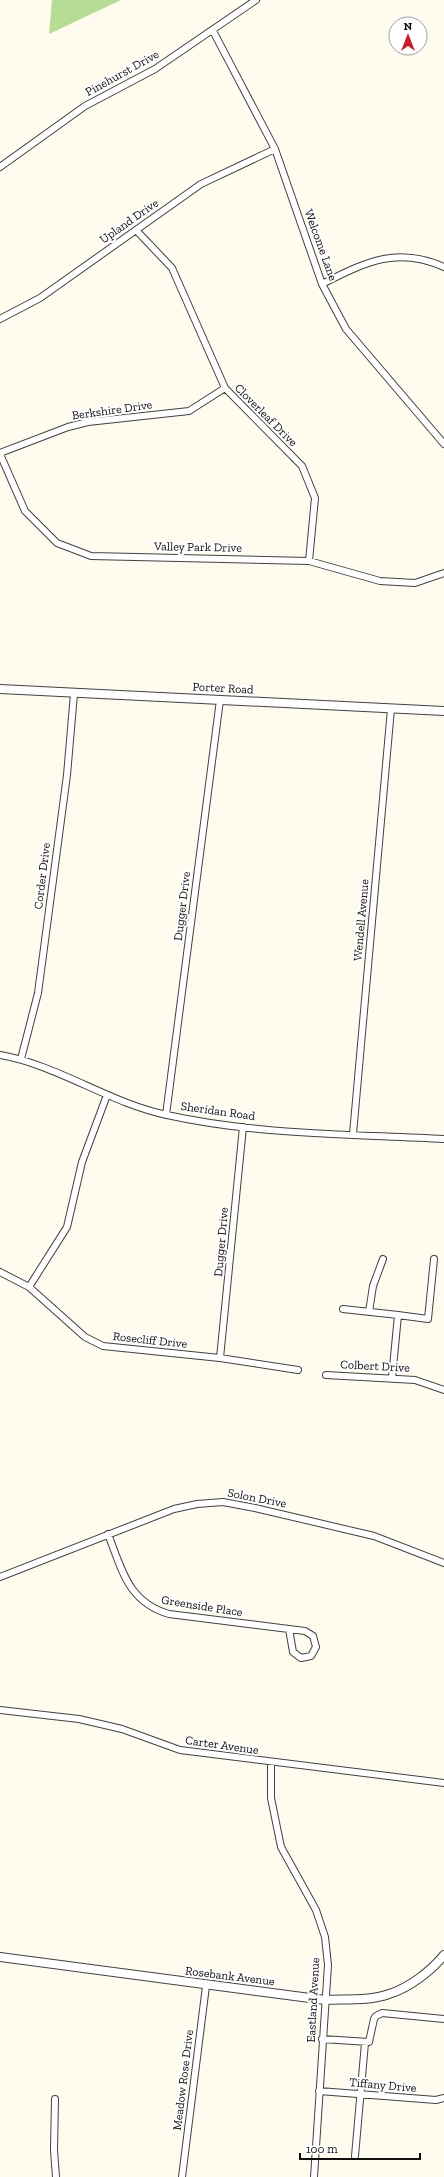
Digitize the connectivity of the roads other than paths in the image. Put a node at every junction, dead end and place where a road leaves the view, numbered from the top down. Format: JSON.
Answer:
{"nodes":[{"id":1,"x":256,"y":0,"type":"edge"},
{"id":2,"x":213,"y":30,"type":"junction"},
{"id":3,"x":275,"y":149,"type":"junction"},
{"id":4,"x":0,"y":167,"type":"edge"},
{"id":5,"x":136,"y":230,"type":"junction"},
{"id":6,"x":444,"y":267,"type":"edge"},
{"id":7,"x":322,"y":284,"type":"junction"},
{"id":8,"x":0,"y":319,"type":"edge"},
{"id":9,"x":225,"y":388,"type":"junction"},
{"id":10,"x":444,"y":444,"type":"edge"},
{"id":11,"x":0,"y":453,"type":"edge"},
{"id":12,"x":310,"y":561,"type":"junction"},
{"id":13,"x":444,"y":573,"type":"edge"},
{"id":14,"x":0,"y":689,"type":"edge"},
{"id":15,"x":74,"y":694,"type":"junction"},
{"id":16,"x":220,"y":700,"type":"junction"},
{"id":17,"x":391,"y":709,"type":"junction"},
{"id":18,"x":444,"y":711,"type":"edge"},
{"id":19,"x":0,"y":1055,"type":"edge"},
{"id":20,"x":21,"y":1059,"type":"junction"},
{"id":21,"x":107,"y":1095,"type":"junction"},
{"id":22,"x":166,"y":1115,"type":"junction"},
{"id":23,"x":243,"y":1127,"type":"junction"},
{"id":24,"x":353,"y":1134,"type":"junction"},
{"id":25,"x":444,"y":1138,"type":"edge"},
{"id":26,"x":383,"y":1259,"type":"dead end"},
{"id":27,"x":434,"y":1259,"type":"dead end"},
{"id":28,"x":0,"y":1272,"type":"edge"},
{"id":29,"x":29,"y":1287,"type":"junction"},
{"id":30,"x":343,"y":1309,"type":"dead end"},
{"id":31,"x":369,"y":1312,"type":"junction"},
{"id":32,"x":398,"y":1315,"type":"junction"},
{"id":33,"x":220,"y":1358,"type":"junction"},
{"id":34,"x":298,"y":1370,"type":"dead end"},
{"id":35,"x":326,"y":1374,"type":"dead end"},
{"id":36,"x":392,"y":1378,"type":"junction"},
{"id":37,"x":444,"y":1390,"type":"edge"},
{"id":38,"x":108,"y":1534,"type":"junction"},
{"id":39,"x":444,"y":1563,"type":"edge"},
{"id":40,"x":0,"y":1576,"type":"edge"},
{"id":41,"x":289,"y":1629,"type":"junction"},
{"id":42,"x":0,"y":1710,"type":"edge"},
{"id":43,"x":271,"y":1763,"type":"junction"},
{"id":44,"x":444,"y":1783,"type":"edge"},
{"id":45,"x":444,"y":1955,"type":"edge"},
{"id":46,"x":0,"y":1958,"type":"edge"},
{"id":47,"x":206,"y":1986,"type":"junction"},
{"id":48,"x":325,"y":2000,"type":"junction"},
{"id":49,"x":444,"y":2019,"type":"edge"},
{"id":50,"x":322,"y":2039,"type":"junction"},
{"id":51,"x":365,"y":2042,"type":"junction"},
{"id":52,"x":319,"y":2091,"type":"junction"},
{"id":53,"x":360,"y":2094,"type":"junction"},
{"id":54,"x":444,"y":2098,"type":"edge"},
{"id":55,"x":55,"y":2099,"type":"dead end"},
{"id":56,"x":355,"y":2156,"type":"dead end"},
{"id":57,"x":56,"y":2177,"type":"edge"},
{"id":58,"x":182,"y":2177,"type":"edge"},
{"id":59,"x":314,"y":2177,"type":"edge"}],
"edges":[{"from":1,"to":2,"type":"street","name":"Pinehurst Drive"},
{"from":2,"to":3,"type":"street","name":"Welcome Lane"},
{"from":2,"to":4,"type":"street","name":"Pinehurst Drive"},
{"from":3,"to":5,"type":"street","name":"Upland Drive"},
{"from":3,"to":7,"type":"street","name":"Welcome Lane"},
{"from":5,"to":8,"type":"street","name":"Upland Drive"},
{"from":5,"to":9,"type":"street","name":"Cloverleaf Drive"},
{"from":6,"to":7,"type":"street"},
{"from":7,"to":10,"type":"street","name":"Welcome Lane"},
{"from":9,"to":11,"type":"street","name":"Berkshire Drive"},
{"from":9,"to":12,"type":"street","name":"Cloverleaf Drive"},
{"from":11,"to":12,"type":"street","name":"Valley Park Drive"},
{"from":12,"to":13,"type":"street","name":"Valley Park Drive"},
{"from":14,"to":15,"type":"street","name":"Porter Road"},
{"from":15,"to":16,"type":"street","name":"Porter Road"},
{"from":15,"to":20,"type":"street","name":"Corder Drive"},
{"from":16,"to":17,"type":"street","name":"Porter Road"},
{"from":16,"to":22,"type":"street","name":"Dugger Drive"},
{"from":17,"to":18,"type":"street","name":"Porter Road"},
{"from":17,"to":24,"type":"street","name":"Wendell Avenue"},
{"from":19,"to":20,"type":"street","name":"Sheridan Road"},
{"from":20,"to":21,"type":"street","name":"Sheridan Road"},
{"from":21,"to":22,"type":"street","name":"Sheridan Road"},
{"from":21,"to":29,"type":"street"},
{"from":22,"to":23,"type":"street","name":"Sheridan Road"},
{"from":23,"to":24,"type":"street","name":"Sheridan Road"},
{"from":23,"to":33,"type":"street","name":"Dugger Drive"},
{"from":24,"to":25,"type":"street","name":"Sheridan Road"},
{"from":26,"to":31,"type":"street"},
{"from":27,"to":32,"type":"street"},
{"from":28,"to":29,"type":"street","name":"Rosecliff Drive"},
{"from":29,"to":33,"type":"street","name":"Rosecliff Drive"},
{"from":30,"to":31,"type":"street"},
{"from":31,"to":32,"type":"street"},
{"from":32,"to":36,"type":"street"},
{"from":33,"to":34,"type":"street","name":"Rosecliff Drive"},
{"from":35,"to":36,"type":"street","name":"Colbert Drive"},
{"from":36,"to":37,"type":"street","name":"Colbert Drive"},
{"from":38,"to":39,"type":"street","name":"Solon Drive"},
{"from":38,"to":40,"type":"street","name":"Solon Drive"},
{"from":38,"to":41,"type":"street","name":"Greenside Place"},
{"from":41,"to":41,"type":"street","name":"Greenside Place"},
{"from":42,"to":43,"type":"street","name":"Carter Avenue"},
{"from":43,"to":44,"type":"street","name":"Carter Avenue"},
{"from":43,"to":48,"type":"street","name":"Eastland Avenue"},
{"from":45,"to":48,"type":"street","name":"Rosebank Avenue"},
{"from":46,"to":47,"type":"street","name":"Rosebank Avenue"},
{"from":47,"to":48,"type":"street","name":"Rosebank Avenue"},
{"from":47,"to":58,"type":"street","name":"Meadow Rose Drive"},
{"from":48,"to":50,"type":"street","name":"Eastland Avenue"},
{"from":49,"to":51,"type":"street"},
{"from":50,"to":51,"type":"street"},
{"from":50,"to":52,"type":"street","name":"Eastland Avenue"},
{"from":51,"to":53,"type":"street"},
{"from":52,"to":53,"type":"street","name":"Tiffany Drive"},
{"from":52,"to":59,"type":"street","name":"Eastland Avenue"},
{"from":53,"to":54,"type":"street","name":"Tiffany Drive"},
{"from":53,"to":56,"type":"street"},
{"from":55,"to":57,"type":"street"}]}
